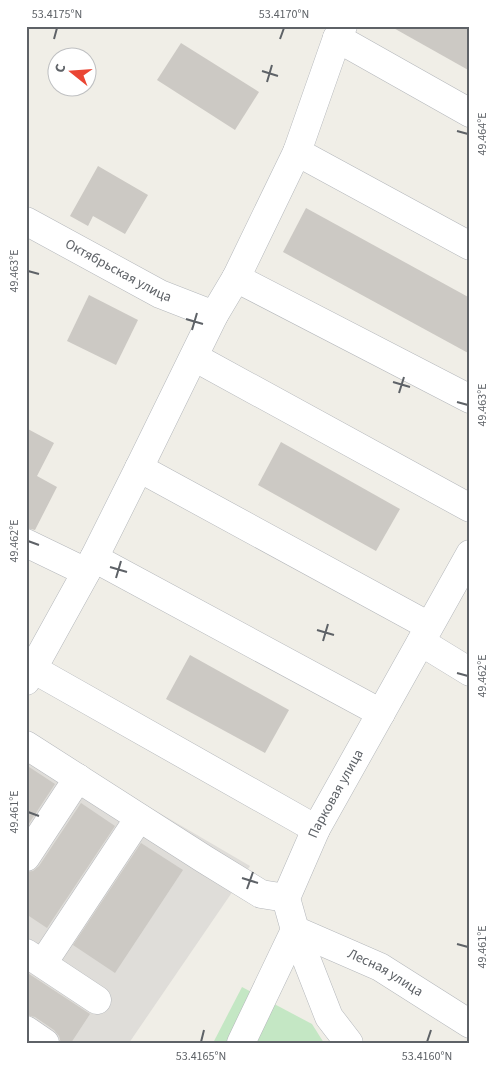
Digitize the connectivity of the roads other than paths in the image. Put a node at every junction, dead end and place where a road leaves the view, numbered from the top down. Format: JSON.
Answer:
{"nodes":[{"id":1,"x":340,"y":32,"type":"edge"},
{"id":2,"x":470,"y":113,"type":"edge"},
{"id":3,"x":297,"y":152,"type":"junction"},
{"id":4,"x":26,"y":221,"type":"edge"},
{"id":5,"x":470,"y":246,"type":"edge"},
{"id":6,"x":236,"y":278,"type":"junction"},
{"id":7,"x":214,"y":315,"type":"junction"},
{"id":8,"x":194,"y":357,"type":"junction"},
{"id":9,"x":470,"y":399,"type":"edge"},
{"id":10,"x":139,"y":468,"type":"junction"},
{"id":11,"x":470,"y":508,"type":"edge"},
{"id":12,"x":26,"y":543,"type":"edge"},
{"id":13,"x":470,"y":554,"type":"edge"},
{"id":14,"x":90,"y":565,"type":"junction"},
{"id":15,"x":425,"y":634,"type":"junction"},
{"id":16,"x":470,"y":672,"type":"edge"},
{"id":17,"x":30,"y":675,"type":"edge"},
{"id":18,"x":381,"y":713,"type":"junction"},
{"id":19,"x":26,"y":745,"type":"edge"},
{"id":20,"x":78,"y":778,"type":"junction"},
{"id":21,"x":139,"y":818,"type":"junction"},
{"id":22,"x":316,"y":829,"type":"junction"},
{"id":23,"x":26,"y":857,"type":"edge"},
{"id":24,"x":286,"y":898,"type":"junction"},
{"id":25,"x":295,"y":930,"type":"junction"},
{"id":26,"x":38,"y":954,"type":"edge"},
{"id":27,"x":98,"y":1000,"type":"dead end"},
{"id":28,"x":470,"y":1024,"type":"edge"},
{"id":29,"x":26,"y":1030,"type":"edge"},
{"id":30,"x":45,"y":1043,"type":"edge"},
{"id":31,"x":241,"y":1043,"type":"edge"},
{"id":32,"x":349,"y":1043,"type":"edge"}],
"edges":[{"from":1,"to":2,"type":"street"},
{"from":1,"to":3,"type":"street"},
{"from":3,"to":5,"type":"street"},
{"from":3,"to":6,"type":"street"},
{"from":4,"to":7,"type":"street","name":"Октябрьская улица"},
{"from":6,"to":7,"type":"street"},
{"from":6,"to":9,"type":"street"},
{"from":7,"to":8,"type":"street"},
{"from":8,"to":10,"type":"street"},
{"from":8,"to":11,"type":"street"},
{"from":10,"to":14,"type":"street"},
{"from":10,"to":15,"type":"street"},
{"from":12,"to":14,"type":"street"},
{"from":13,"to":15,"type":"street","name":"Парковая улица"},
{"from":14,"to":17,"type":"street"},
{"from":14,"to":18,"type":"street"},
{"from":15,"to":16,"type":"street"},
{"from":15,"to":18,"type":"street","name":"Парковая улица"},
{"from":17,"to":22,"type":"street"},
{"from":18,"to":22,"type":"street","name":"Парковая улица"},
{"from":19,"to":20,"type":"street"},
{"from":20,"to":21,"type":"street"},
{"from":20,"to":23,"type":"street"},
{"from":21,"to":24,"type":"street"},
{"from":21,"to":26,"type":"street"},
{"from":22,"to":24,"type":"street","name":"Парковая улица"},
{"from":24,"to":25,"type":"street"},
{"from":25,"to":28,"type":"street","name":"Лесная улица"},
{"from":25,"to":31,"type":"street"},
{"from":25,"to":32,"type":"street"},
{"from":26,"to":27,"type":"street"},
{"from":29,"to":30,"type":"street"}]}
